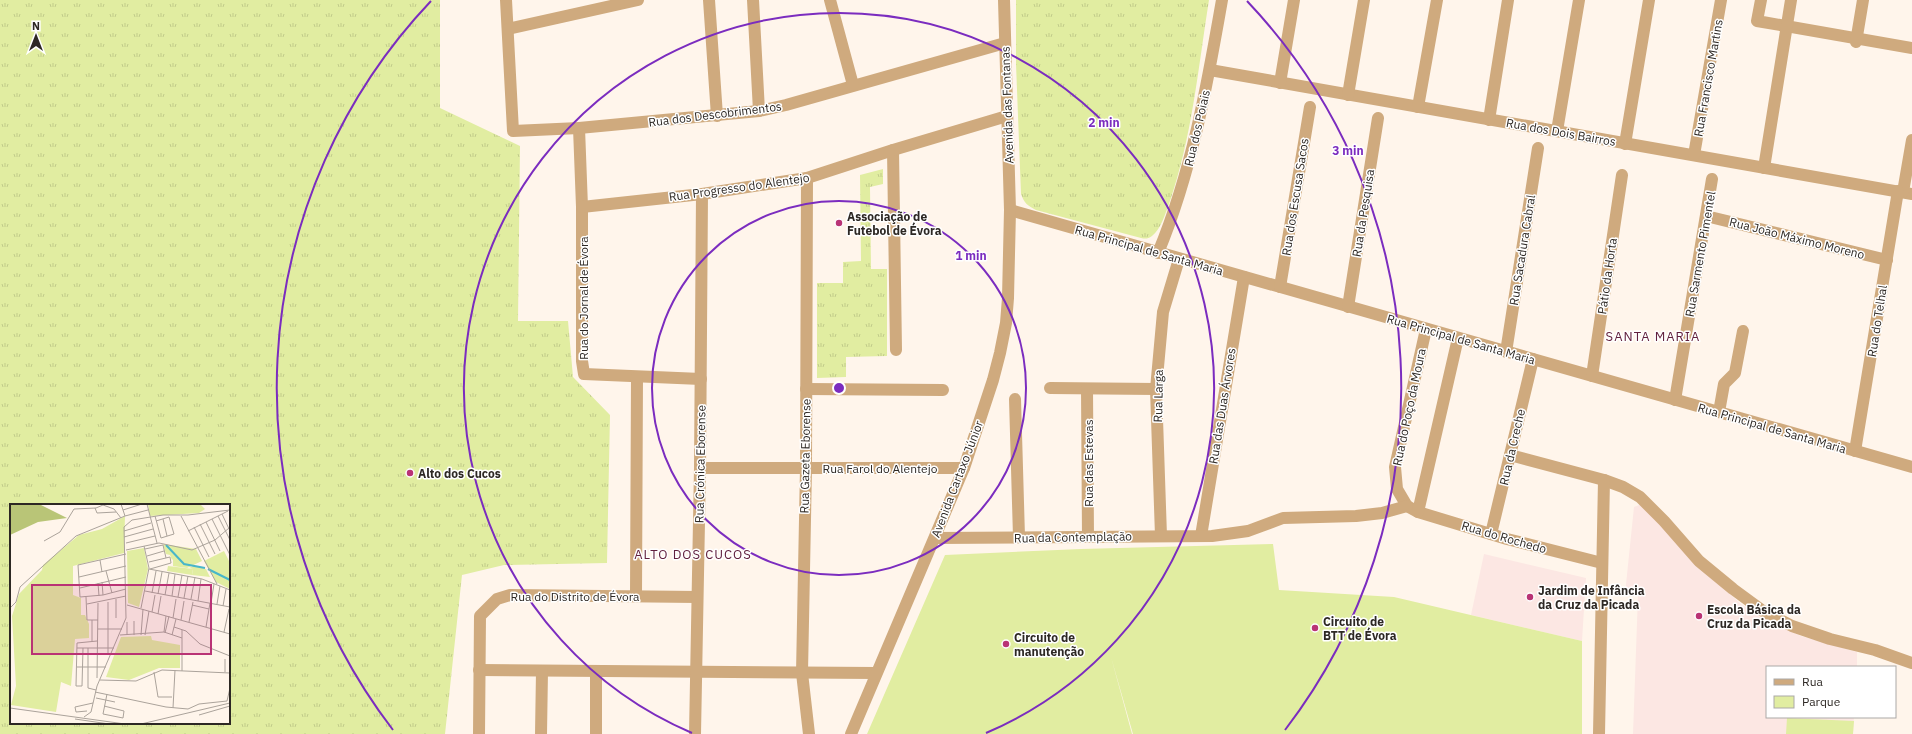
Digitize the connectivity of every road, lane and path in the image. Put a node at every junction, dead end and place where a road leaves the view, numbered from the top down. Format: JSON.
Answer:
{"nodes":[{"id":1,"x":506,"y":0,"type":"edge"},
{"id":2,"x":638,"y":0,"type":"edge"},
{"id":3,"x":709,"y":0,"type":"edge"},
{"id":4,"x":753,"y":0,"type":"edge"},
{"id":5,"x":830,"y":0,"type":"edge"},
{"id":6,"x":1004,"y":0,"type":"edge"},
{"id":7,"x":1222,"y":0,"type":"edge"},
{"id":8,"x":1294,"y":0,"type":"edge"},
{"id":9,"x":1364,"y":0,"type":"edge"},
{"id":10,"x":1436,"y":0,"type":"edge"},
{"id":11,"x":1508,"y":0,"type":"edge"},
{"id":12,"x":1579,"y":0,"type":"edge"},
{"id":13,"x":1649,"y":0,"type":"edge"},
{"id":14,"x":1721,"y":0,"type":"edge"},
{"id":15,"x":1761,"y":0,"type":"edge"},
{"id":16,"x":1791,"y":0,"type":"edge"},
{"id":17,"x":1863,"y":0,"type":"edge"},
{"id":18,"x":1787,"y":26,"type":"junction"},
{"id":19,"x":508,"y":29,"type":"junction"},
{"id":20,"x":1856,"y":40,"type":"junction"},
{"id":21,"x":1005,"y":43,"type":"junction"},
{"id":22,"x":1912,"y":48,"type":"edge"},
{"id":23,"x":1210,"y":70,"type":"junction"},
{"id":24,"x":1280,"y":83,"type":"junction"},
{"id":25,"x":853,"y":85,"type":"junction"},
{"id":26,"x":1348,"y":95,"type":"junction"},
{"id":27,"x":1310,"y":107,"type":"dead end"},
{"id":28,"x":1418,"y":107,"type":"junction"},
{"id":29,"x":759,"y":111,"type":"junction"},
{"id":30,"x":717,"y":116,"type":"junction"},
{"id":31,"x":1007,"y":116,"type":"junction"},
{"id":32,"x":1378,"y":118,"type":"dead end"},
{"id":33,"x":1489,"y":120,"type":"junction"},
{"id":34,"x":579,"y":128,"type":"junction"},
{"id":35,"x":1557,"y":131,"type":"junction"},
{"id":36,"x":1912,"y":140,"type":"edge"},
{"id":37,"x":1625,"y":144,"type":"junction"},
{"id":38,"x":1538,"y":148,"type":"dead end"},
{"id":39,"x":893,"y":150,"type":"junction"},
{"id":40,"x":1694,"y":156,"type":"junction"},
{"id":41,"x":1764,"y":168,"type":"junction"},
{"id":42,"x":1622,"y":175,"type":"dead end"},
{"id":43,"x":807,"y":178,"type":"junction"},
{"id":44,"x":1712,"y":179,"type":"dead end"},
{"id":45,"x":1904,"y":192,"type":"edge"},
{"id":46,"x":702,"y":194,"type":"junction"},
{"id":47,"x":582,"y":207,"type":"junction"},
{"id":48,"x":1010,"y":210,"type":"junction"},
{"id":49,"x":1706,"y":216,"type":"junction"},
{"id":50,"x":1158,"y":252,"type":"junction"},
{"id":51,"x":1179,"y":258,"type":"junction"},
{"id":52,"x":1887,"y":260,"type":"junction"},
{"id":53,"x":1244,"y":277,"type":"junction"},
{"id":54,"x":1280,"y":287,"type":"junction"},
{"id":55,"x":1348,"y":307,"type":"junction"},
{"id":56,"x":1426,"y":329,"type":"junction"},
{"id":57,"x":1743,"y":331,"type":"dead end"},
{"id":58,"x":1458,"y":338,"type":"junction"},
{"id":59,"x":896,"y":350,"type":"dead end"},
{"id":60,"x":1506,"y":352,"type":"junction"},
{"id":61,"x":1533,"y":359,"type":"junction"},
{"id":62,"x":1592,"y":376,"type":"junction"},
{"id":63,"x":637,"y":377,"type":"junction"},
{"id":64,"x":701,"y":380,"type":"junction"},
{"id":65,"x":1050,"y":388,"type":"dead end"},
{"id":66,"x":806,"y":389,"type":"junction"},
{"id":67,"x":1087,"y":389,"type":"junction"},
{"id":68,"x":1156,"y":389,"type":"junction"},
{"id":69,"x":943,"y":390,"type":"dead end"},
{"id":70,"x":1015,"y":399,"type":"dead end"},
{"id":71,"x":1675,"y":400,"type":"junction"},
{"id":72,"x":1719,"y":412,"type":"junction"},
{"id":73,"x":1855,"y":451,"type":"junction"},
{"id":74,"x":1510,"y":455,"type":"junction"},
{"id":75,"x":1912,"y":467,"type":"edge"},
{"id":76,"x":700,"y":468,"type":"junction"},
{"id":77,"x":806,"y":468,"type":"junction"},
{"id":78,"x":964,"y":468,"type":"junction"},
{"id":79,"x":1604,"y":480,"type":"junction"},
{"id":80,"x":1407,"y":506,"type":"junction"},
{"id":81,"x":1418,"y":512,"type":"junction"},
{"id":82,"x":1491,"y":534,"type":"junction"},
{"id":83,"x":1161,"y":536,"type":"junction"},
{"id":84,"x":1206,"y":536,"type":"junction"},
{"id":85,"x":1018,"y":537,"type":"junction"},
{"id":86,"x":1088,"y":537,"type":"junction"},
{"id":87,"x":935,"y":538,"type":"junction"},
{"id":88,"x":1602,"y":563,"type":"junction"},
{"id":89,"x":636,"y":596,"type":"junction"},
{"id":90,"x":697,"y":598,"type":"junction"},
{"id":91,"x":1912,"y":663,"type":"edge"},
{"id":92,"x":479,"y":670,"type":"junction"},
{"id":93,"x":542,"y":671,"type":"junction"},
{"id":94,"x":596,"y":671,"type":"junction"},
{"id":95,"x":696,"y":672,"type":"junction"},
{"id":96,"x":802,"y":673,"type":"junction"},
{"id":97,"x":876,"y":673,"type":"junction"},
{"id":98,"x":479,"y":734,"type":"edge"},
{"id":99,"x":541,"y":734,"type":"edge"},
{"id":100,"x":596,"y":734,"type":"edge"},
{"id":101,"x":696,"y":734,"type":"edge"},
{"id":102,"x":809,"y":734,"type":"edge"},
{"id":103,"x":851,"y":734,"type":"edge"},
{"id":104,"x":1599,"y":734,"type":"edge"}],
"edges":[{"from":1,"to":19,"type":"street"},
{"from":2,"to":19,"type":"street"},
{"from":3,"to":30,"type":"street"},
{"from":4,"to":29,"type":"street"},
{"from":5,"to":25,"type":"street"},
{"from":6,"to":21,"type":"street","name":"Avenida das Fontanas"},
{"from":7,"to":23,"type":"street","name":"Rua dos Poiais"},
{"from":8,"to":24,"type":"street"},
{"from":9,"to":26,"type":"street"},
{"from":10,"to":28,"type":"street"},
{"from":11,"to":33,"type":"street"},
{"from":12,"to":35,"type":"street"},
{"from":13,"to":37,"type":"street"},
{"from":14,"to":40,"type":"street","name":"Rua Francisco Martins"},
{"from":15,"to":18,"type":"street"},
{"from":16,"to":18,"type":"street"},
{"from":17,"to":20,"type":"street"},
{"from":18,"to":20,"type":"street"},
{"from":18,"to":41,"type":"street"},
{"from":19,"to":34,"type":"street","name":"Rua dos Descobrimentos"},
{"from":20,"to":22,"type":"street"},
{"from":21,"to":25,"type":"street","name":"Rua dos Descobrimentos"},
{"from":21,"to":31,"type":"street","name":"Avenida das Fontanas"},
{"from":23,"to":24,"type":"street","name":"Rua dos Dois Bairros"},
{"from":23,"to":50,"type":"street","name":"Rua dos Poiais"},
{"from":24,"to":26,"type":"street","name":"Rua dos Dois Bairros"},
{"from":25,"to":29,"type":"street","name":"Rua dos Descobrimentos"},
{"from":26,"to":28,"type":"street","name":"Rua dos Dois Bairros"},
{"from":27,"to":54,"type":"street","name":"Rua dos Escusa Sacos"},
{"from":28,"to":33,"type":"street","name":"Rua dos Dois Bairros"},
{"from":29,"to":30,"type":"street","name":"Rua dos Descobrimentos"},
{"from":30,"to":34,"type":"street","name":"Rua dos Descobrimentos"},
{"from":31,"to":39,"type":"street","name":"Rua Progresso do Alentejo"},
{"from":31,"to":48,"type":"street","name":"Avenida das Fontanas"},
{"from":32,"to":55,"type":"street","name":"Rua da Pesquisa"},
{"from":33,"to":35,"type":"street","name":"Rua dos Dois Bairros"},
{"from":34,"to":47,"type":"street","name":"Rua do Jornal de Évora"},
{"from":35,"to":37,"type":"street","name":"Rua dos Dois Bairros"},
{"from":36,"to":45,"type":"street","name":"Rua do Telhal"},
{"from":37,"to":40,"type":"street","name":"Rua dos Dois Bairros"},
{"from":38,"to":60,"type":"street","name":"Rua Sacadura Cabral"},
{"from":39,"to":43,"type":"street","name":"Rua Progresso do Alentejo"},
{"from":39,"to":59,"type":"street"},
{"from":40,"to":41,"type":"street","name":"Rua dos Dois Bairros"},
{"from":41,"to":45,"type":"street","name":"Rua dos Dois Bairros"},
{"from":42,"to":62,"type":"street","name":"Pátio da Horta"},
{"from":43,"to":46,"type":"street","name":"Rua Progresso do Alentejo"},
{"from":43,"to":66,"type":"street","name":"Rua Gazeta Eborense"},
{"from":44,"to":49,"type":"street","name":"Rua Sarmento Pimentel"},
{"from":45,"to":52,"type":"street","name":"Rua do Telhal"},
{"from":46,"to":47,"type":"street","name":"Rua Progresso do Alentejo"},
{"from":46,"to":64,"type":"street","name":"Rua Crónica Eborense"},
{"from":47,"to":63,"type":"street","name":"Rua do Jornal de Évora"},
{"from":48,"to":50,"type":"street","name":"Rua Principal de Santa Maria"},
{"from":48,"to":78,"type":"street","name":"Avenida Cartaxo Júnior"},
{"from":49,"to":52,"type":"street","name":"Rua João Máximo Moreno"},
{"from":49,"to":71,"type":"street","name":"Rua Sarmento Pimentel"},
{"from":50,"to":51,"type":"street","name":"Rua Principal de Santa Maria"},
{"from":51,"to":53,"type":"street","name":"Rua Principal de Santa Maria"},
{"from":51,"to":68,"type":"street","name":"Rua Larga"},
{"from":52,"to":73,"type":"street","name":"Rua do Telhal"},
{"from":53,"to":54,"type":"street","name":"Rua Principal de Santa Maria"},
{"from":53,"to":84,"type":"street","name":"Rua das Duas Árvores"},
{"from":54,"to":55,"type":"street","name":"Rua Principal de Santa Maria"},
{"from":55,"to":56,"type":"street","name":"Rua Principal de Santa Maria"},
{"from":56,"to":58,"type":"street","name":"Rua Principal de Santa Maria"},
{"from":56,"to":80,"type":"street","name":"Rua do Poço da Moura"},
{"from":57,"to":72,"type":"street"},
{"from":58,"to":60,"type":"street","name":"Rua Principal de Santa Maria"},
{"from":58,"to":81,"type":"street"},
{"from":60,"to":61,"type":"street","name":"Rua Principal de Santa Maria"},
{"from":61,"to":62,"type":"street","name":"Rua Principal de Santa Maria"},
{"from":61,"to":74,"type":"street","name":"Rua da Creche"},
{"from":62,"to":71,"type":"street","name":"Rua Principal de Santa Maria"},
{"from":63,"to":64,"type":"street","name":"Rua do Jornal de Évora"},
{"from":63,"to":89,"type":"street"},
{"from":64,"to":76,"type":"street","name":"Rua Crónica Eborense"},
{"from":65,"to":67,"type":"street"},
{"from":66,"to":69,"type":"street"},
{"from":66,"to":77,"type":"street","name":"Rua Gazeta Eborense"},
{"from":67,"to":68,"type":"street"},
{"from":67,"to":86,"type":"street","name":"Rua das Estevas"},
{"from":68,"to":83,"type":"street","name":"Rua Larga"},
{"from":70,"to":85,"type":"street"},
{"from":71,"to":72,"type":"street","name":"Rua Principal de Santa Maria"},
{"from":72,"to":73,"type":"street","name":"Rua Principal de Santa Maria"},
{"from":73,"to":75,"type":"street","name":"Rua Principal de Santa Maria"},
{"from":74,"to":79,"type":"street"},
{"from":74,"to":82,"type":"street","name":"Rua da Creche"},
{"from":76,"to":77,"type":"street","name":"Rua Farol do Alentejo"},
{"from":76,"to":90,"type":"street","name":"Rua Crónica Eborense"},
{"from":77,"to":78,"type":"street","name":"Rua Farol do Alentejo"},
{"from":77,"to":96,"type":"street","name":"Rua Gazeta Eborense"},
{"from":78,"to":87,"type":"street","name":"Avenida Cartaxo Júnior"},
{"from":79,"to":88,"type":"street"},
{"from":79,"to":91,"type":"street"},
{"from":80,"to":81,"type":"street","name":"Rua do Rochedo"},
{"from":80,"to":84,"type":"street","name":"Rua da Contemplação"},
{"from":81,"to":82,"type":"street","name":"Rua do Rochedo"},
{"from":82,"to":88,"type":"street","name":"Rua do Rochedo"},
{"from":83,"to":84,"type":"street","name":"Rua da Contemplação"},
{"from":83,"to":86,"type":"street","name":"Rua da Contemplação"},
{"from":85,"to":86,"type":"street","name":"Rua da Contemplação"},
{"from":85,"to":87,"type":"street","name":"Rua da Contemplação"},
{"from":87,"to":97,"type":"street","name":"Avenida Cartaxo Júnior"},
{"from":88,"to":104,"type":"street"},
{"from":89,"to":90,"type":"street","name":"Rua do Distrito de Évora"},
{"from":89,"to":92,"type":"street","name":"Rua do Distrito de Évora"},
{"from":90,"to":95,"type":"street","name":"Rua Crónica Eborense"},
{"from":92,"to":93,"type":"street"},
{"from":92,"to":98,"type":"street","name":"Rua do Distrito de Évora"},
{"from":93,"to":94,"type":"street"},
{"from":93,"to":99,"type":"street"},
{"from":94,"to":95,"type":"street"},
{"from":94,"to":100,"type":"street"},
{"from":95,"to":96,"type":"street"},
{"from":95,"to":101,"type":"street","name":"Rua Crónica Eborense"},
{"from":96,"to":97,"type":"street"},
{"from":96,"to":102,"type":"street","name":"Rua Gazeta Eborense"},
{"from":97,"to":103,"type":"street","name":"Avenida Cartaxo Júnior"}]}
